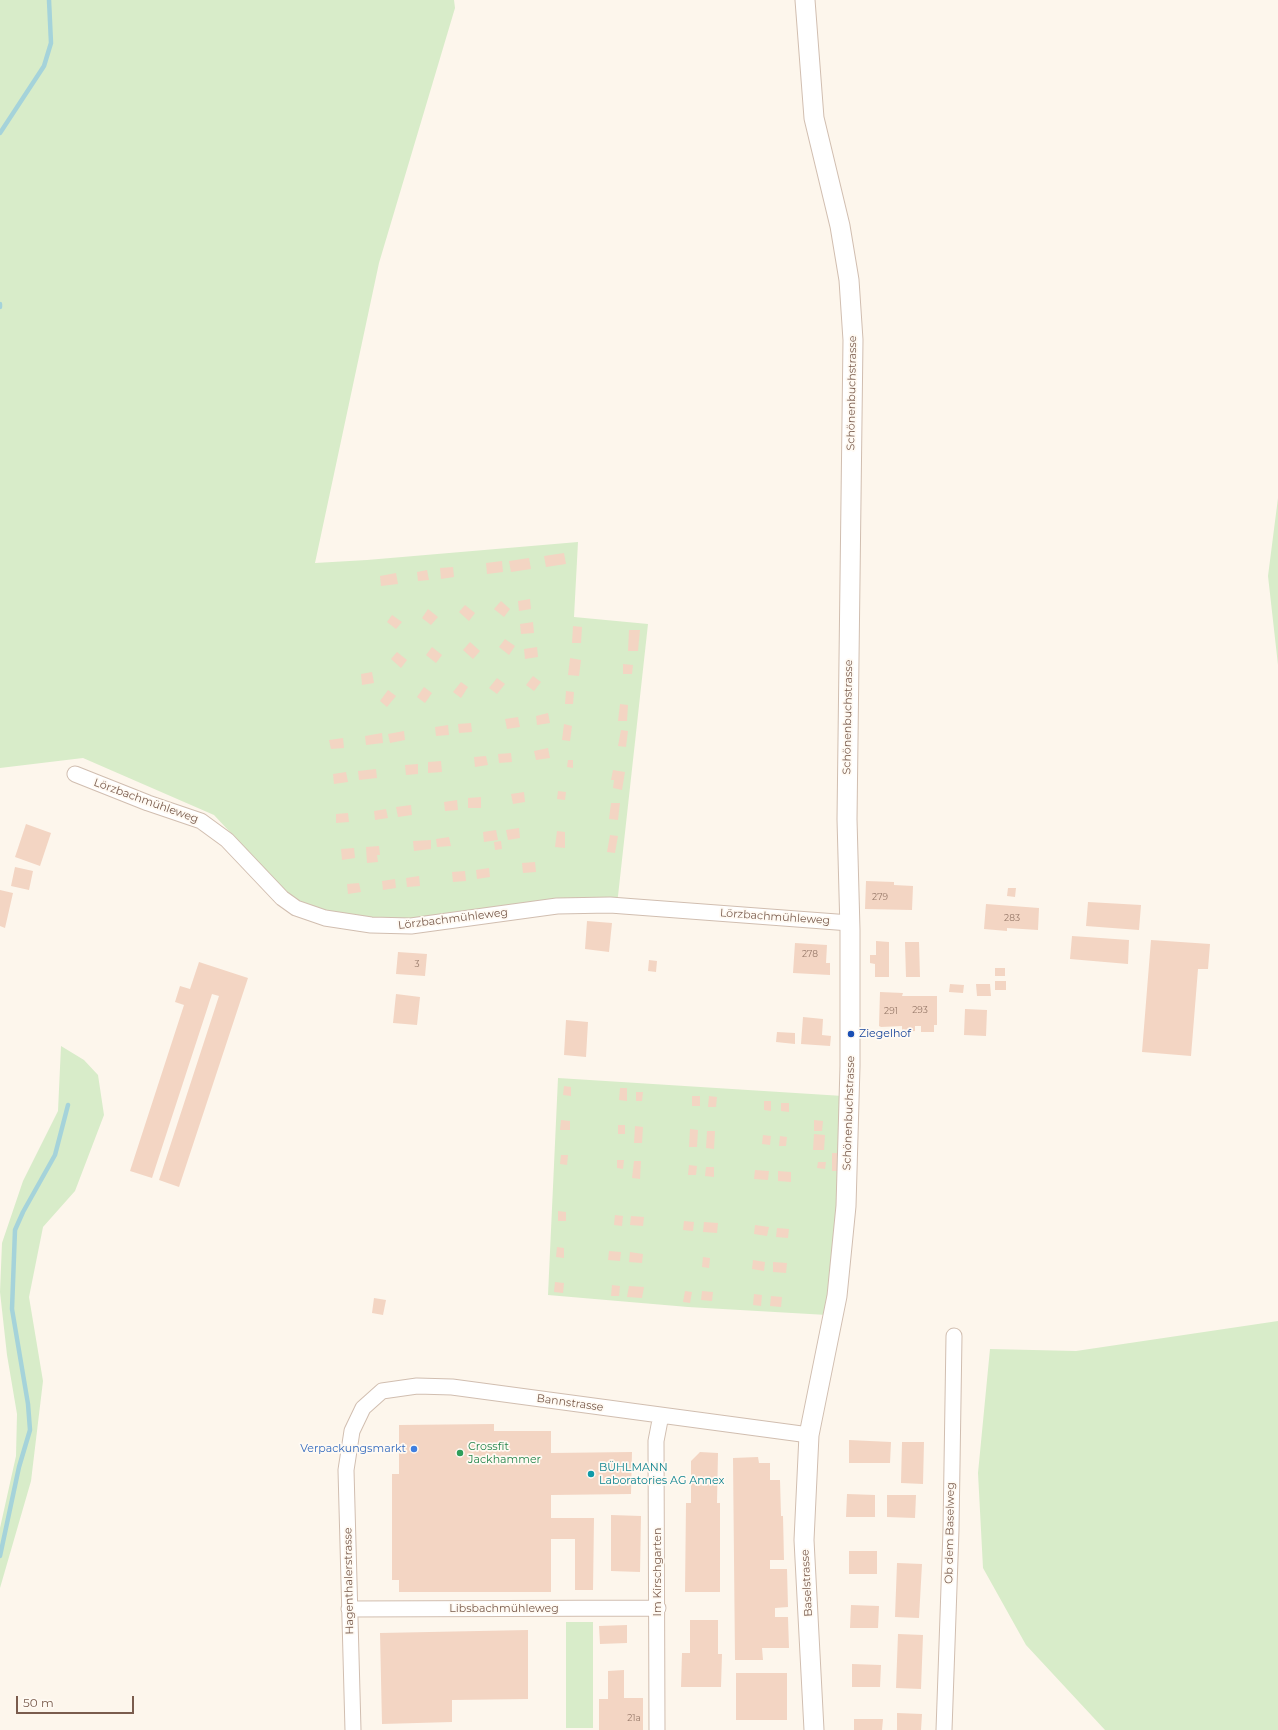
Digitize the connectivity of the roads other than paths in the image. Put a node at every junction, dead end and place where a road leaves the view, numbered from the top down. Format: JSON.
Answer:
{"nodes":[{"id":1,"x":805,"y":0,"type":"edge"},
{"id":2,"x":75,"y":774,"type":"dead end"},
{"id":3,"x":850,"y":923,"type":"junction"},
{"id":4,"x":954,"y":1336,"type":"dead end"},
{"id":5,"x":661,"y":1415,"type":"junction"},
{"id":6,"x":352,"y":1431,"type":"joint"},
{"id":7,"x":809,"y":1435,"type":"junction"},
{"id":8,"x":658,"y":1608,"type":"junction"},
{"id":9,"x":349,"y":1609,"type":"junction"},
{"id":10,"x":353,"y":1730,"type":"edge"},
{"id":11,"x":657,"y":1730,"type":"edge"},
{"id":12,"x":814,"y":1730,"type":"edge"},
{"id":13,"x":944,"y":1730,"type":"edge"}],
"edges":[{"from":1,"to":3,"type":"street","name":"Schönenbuchstrasse"},
{"from":2,"to":3,"type":"street","name":"Lörzbachmühleweg"},
{"from":3,"to":7,"type":"street","name":"Schönenbuchstrasse"},
{"from":4,"to":13,"type":"street","name":"Ob dem Baselweg"},
{"from":5,"to":6,"type":"street","name":"Bannstrasse"},
{"from":5,"to":7,"type":"street","name":"Bannstrasse"},
{"from":5,"to":8,"type":"street","name":"Im Kirschgarten"},
{"from":6,"to":9,"type":"street","name":"Hagenthalerstrasse"},
{"from":7,"to":12,"type":"street","name":"Baselstrasse"},
{"from":8,"to":9,"type":"street","name":"Libsbachmühleweg"},
{"from":8,"to":11,"type":"street","name":"Im Kirschgarten"},
{"from":9,"to":10,"type":"street","name":"Hagenthalerstrasse"}]}
